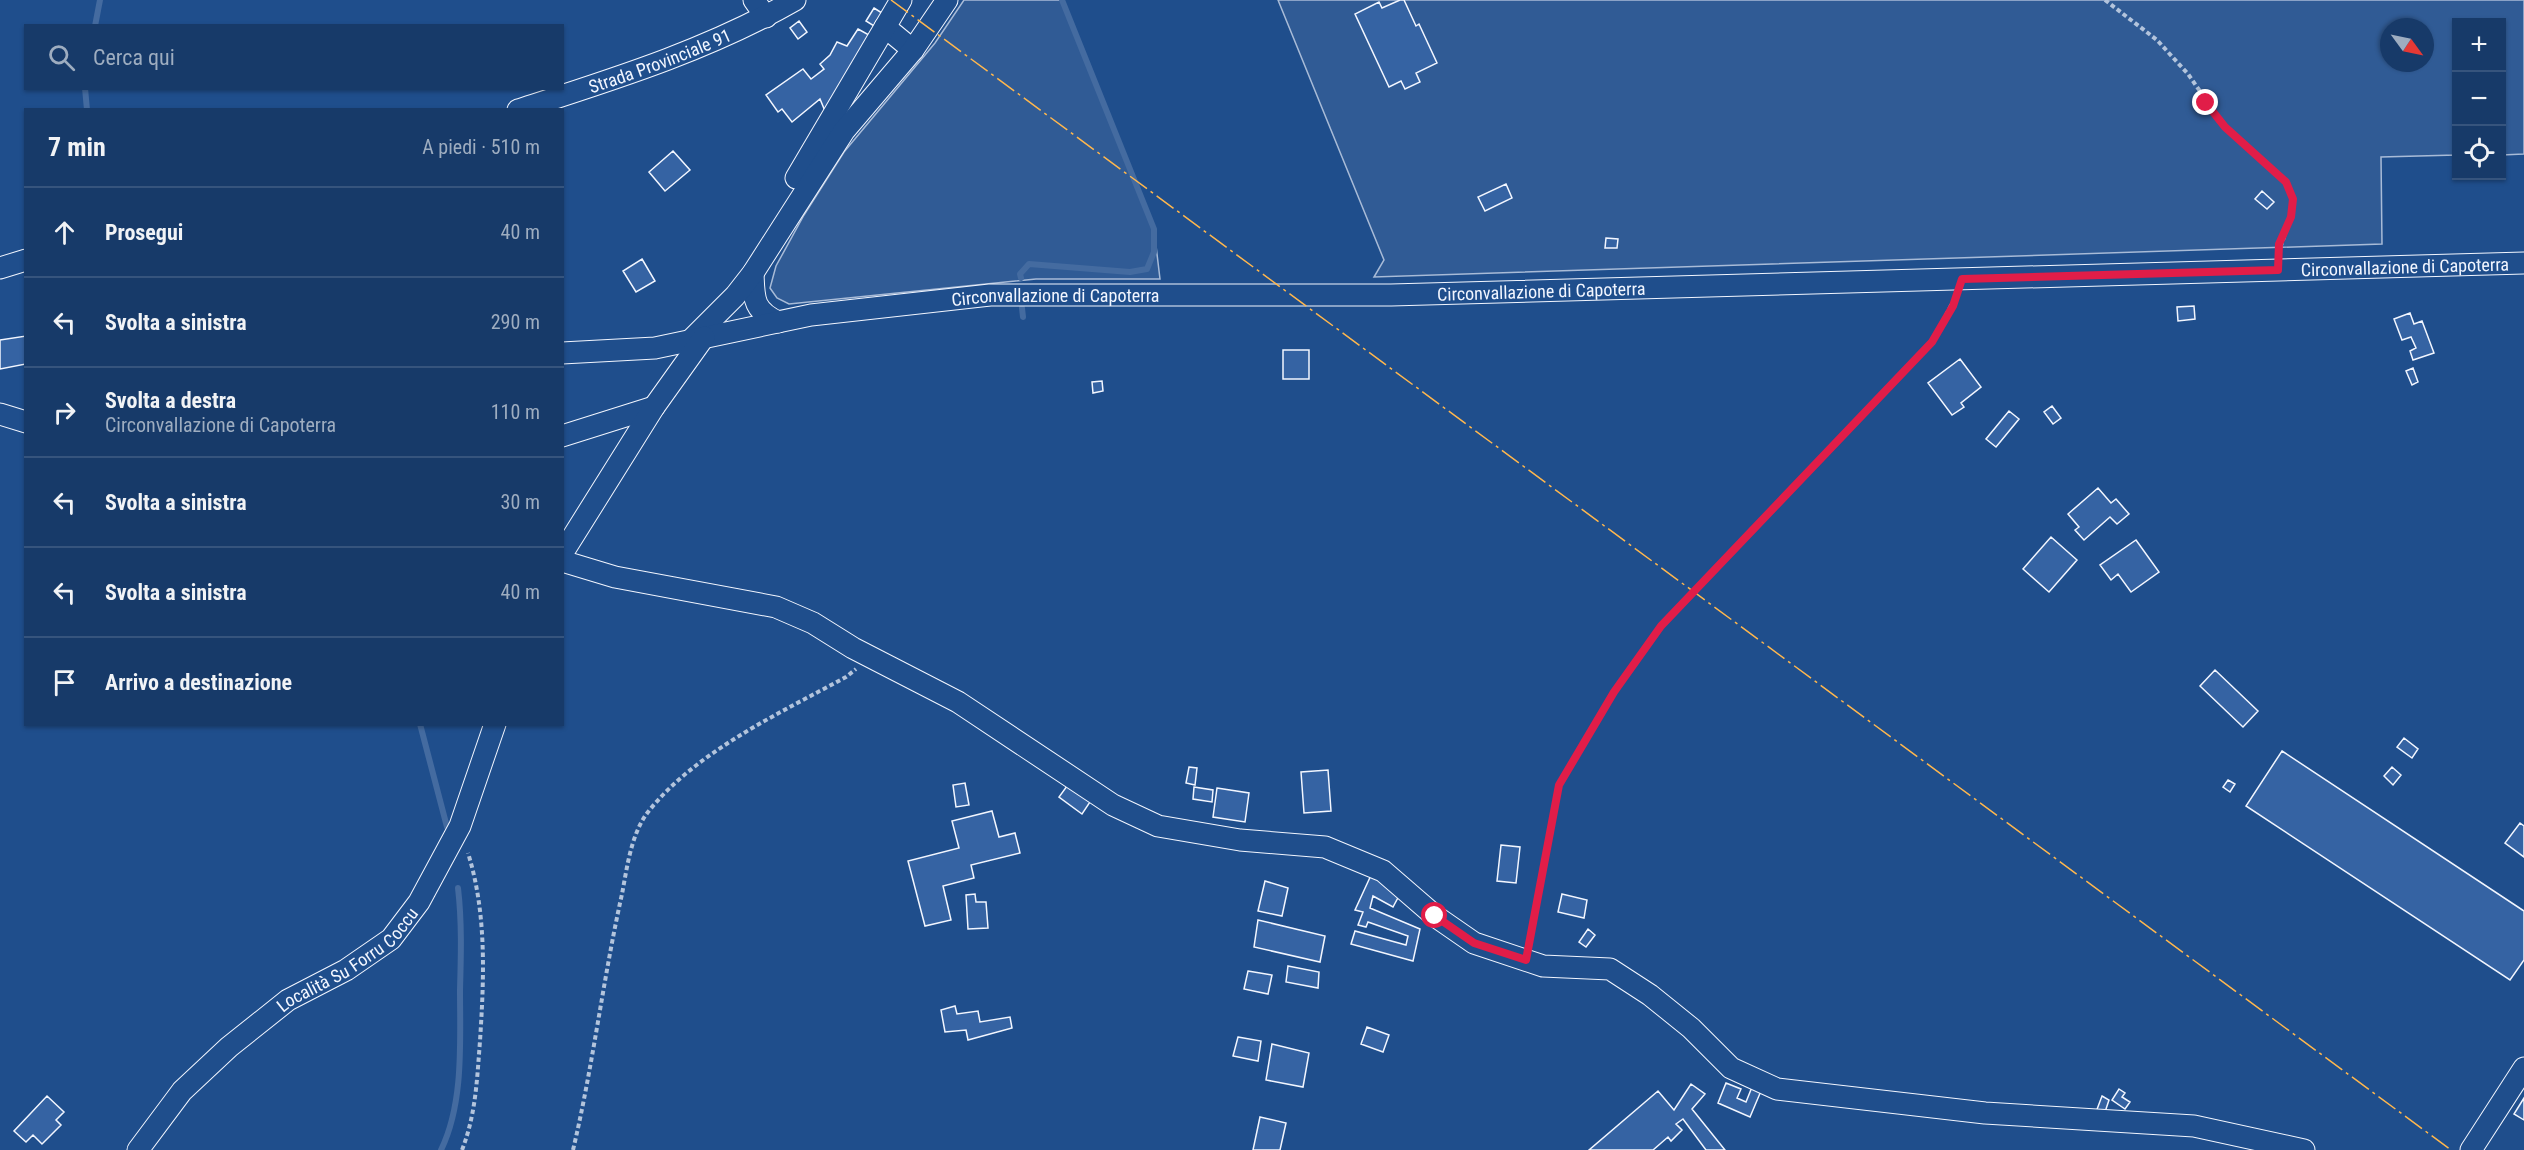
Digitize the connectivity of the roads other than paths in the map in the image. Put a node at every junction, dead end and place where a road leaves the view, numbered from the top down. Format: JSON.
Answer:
{"nodes":[{"id":1,"x":795,"y":0,"type":"edge"},
{"id":2,"x":901,"y":0,"type":"edge"},
{"id":3,"x":946,"y":1,"type":"edge"},
{"id":4,"x":760,"y":8,"type":"edge"},
{"id":5,"x":885,"y":27,"type":"junction"},
{"id":6,"x":913,"y":50,"type":"junction"},
{"id":7,"x":524,"y":108,"type":"edge"},
{"id":8,"x":24,"y":261,"type":"edge"},
{"id":9,"x":2524,"y":263,"type":"edge"},
{"id":10,"x":0,"y":268,"type":"edge"},
{"id":11,"x":755,"y":269,"type":"junction"},
{"id":12,"x":778,"y":322,"type":"junction"},
{"id":13,"x":698,"y":339,"type":"junction"},
{"id":14,"x":662,"y":346,"type":"junction"},
{"id":15,"x":564,"y":353,"type":"edge"},
{"id":16,"x":683,"y":368,"type":"junction"},
{"id":17,"x":654,"y":407,"type":"junction"},
{"id":18,"x":0,"y":414,"type":"edge"},
{"id":19,"x":24,"y":421,"type":"edge"},
{"id":20,"x":564,"y":435,"type":"edge"},
{"id":21,"x":564,"y":551,"type":"edge"},
{"id":22,"x":564,"y":562,"type":"edge"},
{"id":23,"x":494,"y":726,"type":"edge"},
{"id":24,"x":2524,"y":1068,"type":"edge"},
{"id":25,"x":138,"y":1150,"type":"edge"},
{"id":26,"x":2304,"y":1150,"type":"edge"},
{"id":27,"x":2471,"y":1150,"type":"edge"}],
"edges":[{"from":1,"to":4,"type":"street","name":"Strada Provinciale 91"},
{"from":2,"to":5,"type":"street"},
{"from":3,"to":6,"type":"street"},
{"from":4,"to":7,"type":"street","name":"Strada Provinciale 91"},
{"from":5,"to":6,"type":"street"},
{"from":5,"to":11,"type":"street"},
{"from":6,"to":11,"type":"street"},
{"from":8,"to":10,"type":"street"},
{"from":9,"to":12,"type":"street","name":"Circonvallazione di Capoterra"},
{"from":11,"to":12,"type":"street"},
{"from":11,"to":13,"type":"street"},
{"from":12,"to":13,"type":"street","name":"Circonvallazione di Capoterra"},
{"from":13,"to":14,"type":"street","name":"Circonvallazione di Capoterra"},
{"from":13,"to":16,"type":"street"},
{"from":14,"to":15,"type":"street","name":"Circonvallazione di Capoterra"},
{"from":14,"to":16,"type":"street"},
{"from":16,"to":17,"type":"street"},
{"from":17,"to":20,"type":"street"},
{"from":17,"to":21,"type":"street"},
{"from":18,"to":19,"type":"street"},
{"from":22,"to":26,"type":"street"},
{"from":23,"to":25,"type":"street","name":"Località Su Forru Coccu"},
{"from":24,"to":27,"type":"street"}]}
